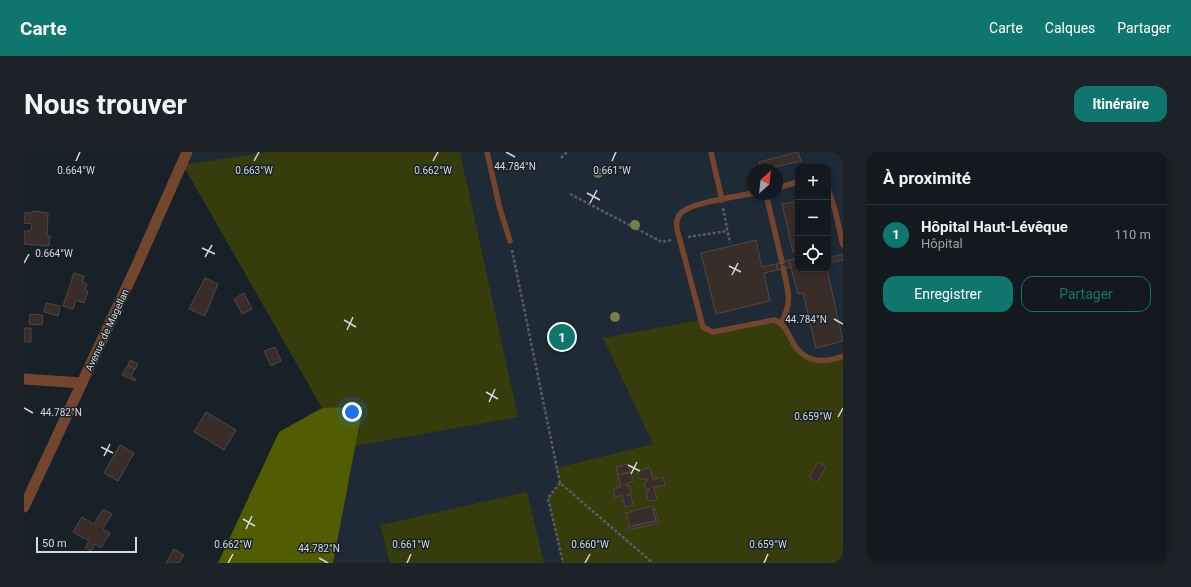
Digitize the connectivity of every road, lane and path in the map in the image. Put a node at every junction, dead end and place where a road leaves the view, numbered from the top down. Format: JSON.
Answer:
{"nodes":[{"id":1,"x":187,"y":152,"type":"edge"},
{"id":2,"x":487,"y":152,"type":"edge"},
{"id":3,"x":567,"y":152,"type":"edge"},
{"id":4,"x":711,"y":152,"type":"edge"},
{"id":5,"x":561,"y":158,"type":"dead end"},
{"id":6,"x":795,"y":183,"type":"edge"},
{"id":7,"x":783,"y":186,"type":"edge"},
{"id":8,"x":570,"y":194,"type":"dead end"},
{"id":9,"x":747,"y":194,"type":"edge"},
{"id":10,"x":831,"y":198,"type":"edge"},
{"id":11,"x":722,"y":200,"type":"junction"},
{"id":12,"x":767,"y":200,"type":"edge"},
{"id":13,"x":727,"y":230,"type":"junction"},
{"id":14,"x":680,"y":239,"type":"junction"},
{"id":15,"x":510,"y":242,"type":"joint"},
{"id":16,"x":730,"y":243,"type":"dead end"},
{"id":17,"x":843,"y":245,"type":"edge"},
{"id":18,"x":782,"y":262,"type":"dead end"},
{"id":19,"x":784,"y":268,"type":"dead end"},
{"id":20,"x":781,"y":323,"type":"junction"},
{"id":21,"x":843,"y":356,"type":"edge"},
{"id":22,"x":24,"y":379,"type":"edge"},
{"id":23,"x":82,"y":383,"type":"junction"},
{"id":24,"x":560,"y":483,"type":"junction"},
{"id":25,"x":24,"y":507,"type":"edge"},
{"id":26,"x":563,"y":563,"type":"edge"},
{"id":27,"x":653,"y":563,"type":"edge"}],
"edges":[{"from":1,"to":23,"type":"street","name":"Avenue de Magellan"},
{"from":2,"to":15,"type":"lane"},
{"from":3,"to":5,"type":"path"},
{"from":4,"to":11,"type":"lane"},
{"from":6,"to":7,"type":"lane"},
{"from":8,"to":14,"type":"path"},
{"from":9,"to":11,"type":"lane"},
{"from":10,"to":17,"type":"lane"},
{"from":11,"to":13,"type":"path"},
{"from":11,"to":14,"type":"lane"},
{"from":12,"to":18,"type":"lane"},
{"from":13,"to":14,"type":"path"},
{"from":13,"to":16,"type":"path"},
{"from":14,"to":20,"type":"lane"},
{"from":15,"to":24,"type":"path"},
{"from":19,"to":20,"type":"lane"},
{"from":20,"to":21,"type":"lane"},
{"from":22,"to":23,"type":"street"},
{"from":23,"to":25,"type":"street","name":"Avenue de Magellan"},
{"from":24,"to":26,"type":"path"},
{"from":24,"to":27,"type":"path"}]}
